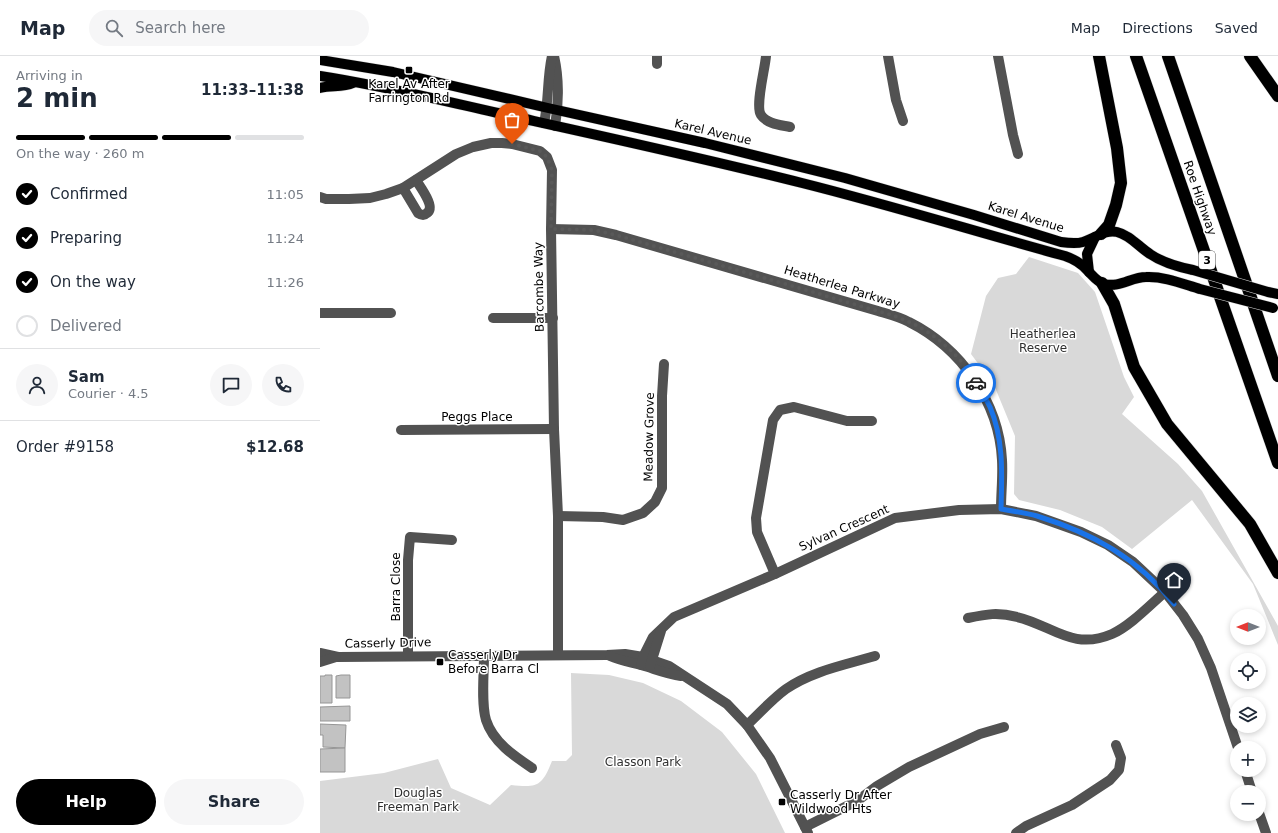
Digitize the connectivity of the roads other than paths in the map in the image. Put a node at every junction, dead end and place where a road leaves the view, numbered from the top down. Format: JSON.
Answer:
{"nodes":[{"id":1,"x":553,"y":56,"type":"edge"},
{"id":2,"x":766,"y":56,"type":"edge"},
{"id":3,"x":888,"y":56,"type":"edge"},
{"id":4,"x":998,"y":56,"type":"edge"},
{"id":5,"x":1099,"y":56,"type":"edge"},
{"id":6,"x":1136,"y":56,"type":"edge"},
{"id":7,"x":1168,"y":56,"type":"edge"},
{"id":8,"x":1250,"y":56,"type":"edge"},
{"id":9,"x":320,"y":60,"type":"edge"},
{"id":10,"x":320,"y":76,"type":"edge"},
{"id":11,"x":357,"y":82,"type":"junction"},
{"id":12,"x":320,"y":88,"type":"edge"},
{"id":13,"x":1278,"y":96,"type":"edge"},
{"id":14,"x":548,"y":108,"type":"junction"},
{"id":15,"x":558,"y":110,"type":"junction"},
{"id":16,"x":902,"y":121,"type":"dead end"},
{"id":17,"x":544,"y":123,"type":"junction"},
{"id":18,"x":554,"y":126,"type":"junction"},
{"id":19,"x":790,"y":127,"type":"dead end"},
{"id":20,"x":660,"y":133,"type":"junction"},
{"id":21,"x":1018,"y":154,"type":"dead end"},
{"id":22,"x":712,"y":161,"type":"junction"},
{"id":23,"x":416,"y":180,"type":"junction"},
{"id":24,"x":403,"y":188,"type":"junction"},
{"id":25,"x":322,"y":200,"type":"edge"},
{"id":26,"x":551,"y":229,"type":"junction"},
{"id":27,"x":1098,"y":235,"type":"junction"},
{"id":28,"x":1089,"y":272,"type":"junction"},
{"id":29,"x":1102,"y":283,"type":"junction"},
{"id":30,"x":1273,"y":293,"type":"edge"},
{"id":31,"x":1276,"y":309,"type":"edge"},
{"id":32,"x":320,"y":313,"type":"edge"},
{"id":33,"x":391,"y":313,"type":"dead end"},
{"id":34,"x":493,"y":318,"type":"dead end"},
{"id":35,"x":553,"y":318,"type":"junction"},
{"id":36,"x":664,"y":364,"type":"dead end"},
{"id":37,"x":1278,"y":376,"type":"edge"},
{"id":38,"x":872,"y":421,"type":"dead end"},
{"id":39,"x":401,"y":430,"type":"dead end"},
{"id":40,"x":554,"y":430,"type":"junction"},
{"id":41,"x":1278,"y":463,"type":"edge"},
{"id":42,"x":1001,"y":509,"type":"junction"},
{"id":43,"x":558,"y":516,"type":"junction"},
{"id":44,"x":452,"y":540,"type":"dead end"},
{"id":45,"x":1278,"y":573,"type":"edge"},
{"id":46,"x":774,"y":574,"type":"junction"},
{"id":47,"x":1165,"y":592,"type":"junction"},
{"id":48,"x":968,"y":618,"type":"dead end"},
{"id":49,"x":320,"y":653,"type":"edge"},
{"id":50,"x":558,"y":655,"type":"junction"},
{"id":51,"x":408,"y":656,"type":"junction"},
{"id":52,"x":484,"y":656,"type":"junction"},
{"id":53,"x":876,"y":656,"type":"dead end"},
{"id":54,"x":338,"y":657,"type":"junction"},
{"id":55,"x":320,"y":662,"type":"edge"},
{"id":56,"x":647,"y":662,"type":"junction"},
{"id":57,"x":747,"y":725,"type":"junction"},
{"id":58,"x":1004,"y":727,"type":"dead end"},
{"id":59,"x":1236,"y":741,"type":"edge"},
{"id":60,"x":1116,"y":745,"type":"dead end"},
{"id":61,"x":532,"y":768,"type":"dead end"},
{"id":62,"x":1262,"y":821,"type":"edge"},
{"id":63,"x":806,"y":830,"type":"edge"},
{"id":64,"x":1016,"y":833,"type":"edge"},
{"id":65,"x":1266,"y":833,"type":"edge"}],
"edges":[{"from":1,"to":14,"type":"street"},
{"from":1,"to":15,"type":"street"},
{"from":2,"to":19,"type":"street"},
{"from":3,"to":16,"type":"street"},
{"from":4,"to":21,"type":"street"},
{"from":5,"to":27,"type":"highway"},
{"from":6,"to":41,"type":"highway","name":"Roe Highway","number":"3"},
{"from":7,"to":37,"type":"highway","name":"Roe Highway"},
{"from":8,"to":13,"type":"highway"},
{"from":9,"to":14,"type":"main road","name":"Karel Avenue"},
{"from":10,"to":11,"type":"main road"},
{"from":11,"to":12,"type":"main road"},
{"from":11,"to":17,"type":"main road"},
{"from":14,"to":15,"type":"main road","name":"Karel Avenue"},
{"from":14,"to":17,"type":"street"},
{"from":15,"to":18,"type":"street"},
{"from":15,"to":20,"type":"main road","name":"Karel Avenue"},
{"from":17,"to":18,"type":"main road"},
{"from":18,"to":22,"type":"main road"},
{"from":20,"to":22,"type":"main road"},
{"from":20,"to":27,"type":"main road","name":"Karel Avenue"},
{"from":22,"to":28,"type":"main road"},
{"from":23,"to":24,"type":"street","name":"Barcombe Way"},
{"from":23,"to":24,"type":"street"},
{"from":23,"to":26,"type":"street","name":"Barcombe Way"},
{"from":24,"to":25,"type":"street","name":"Barcombe Way"},
{"from":26,"to":35,"type":"street","name":"Barcombe Way"},
{"from":26,"to":42,"type":"street","name":"Heatherlea Parkway"},
{"from":27,"to":28,"type":"main road"},
{"from":27,"to":30,"type":"main road","name":"Karel Avenue","bridge":true},
{"from":28,"to":29,"type":"main road"},
{"from":29,"to":31,"type":"main road","bridge":true},
{"from":29,"to":45,"type":"highway"},
{"from":32,"to":33,"type":"street"},
{"from":34,"to":35,"type":"street"},
{"from":35,"to":40,"type":"street","name":"Barcombe Way"},
{"from":36,"to":43,"type":"street","name":"Meadow Grove"},
{"from":38,"to":46,"type":"street"},
{"from":39,"to":40,"type":"street","name":"Peggs Place"},
{"from":40,"to":43,"type":"street","name":"Barcombe Way"},
{"from":42,"to":46,"type":"street","name":"Sylvan Crescent"},
{"from":42,"to":47,"type":"street","name":"Sylvan Crescent"},
{"from":43,"to":50,"type":"street","name":"Barcombe Way"},
{"from":44,"to":51,"type":"street","name":"Barra Close"},
{"from":46,"to":56,"type":"street","name":"Sylvan Crescent"},
{"from":47,"to":48,"type":"street"},
{"from":47,"to":59,"type":"street","name":"Sylvan Crescent"},
{"from":49,"to":54,"type":"street","name":"Casserly Drive"},
{"from":50,"to":52,"type":"street","name":"Casserly Drive"},
{"from":50,"to":56,"type":"street","name":"Casserly Drive"},
{"from":51,"to":52,"type":"street","name":"Casserly Drive"},
{"from":51,"to":54,"type":"street","name":"Casserly Drive"},
{"from":52,"to":61,"type":"street"},
{"from":53,"to":57,"type":"street"},
{"from":54,"to":55,"type":"street","name":"Casserly Drive"},
{"from":56,"to":57,"type":"street","name":"Casserly Drive"},
{"from":57,"to":63,"type":"street","name":"Casserly Drive"},
{"from":58,"to":63,"type":"street"},
{"from":60,"to":64,"type":"street"},
{"from":62,"to":65,"type":"street"}]}
